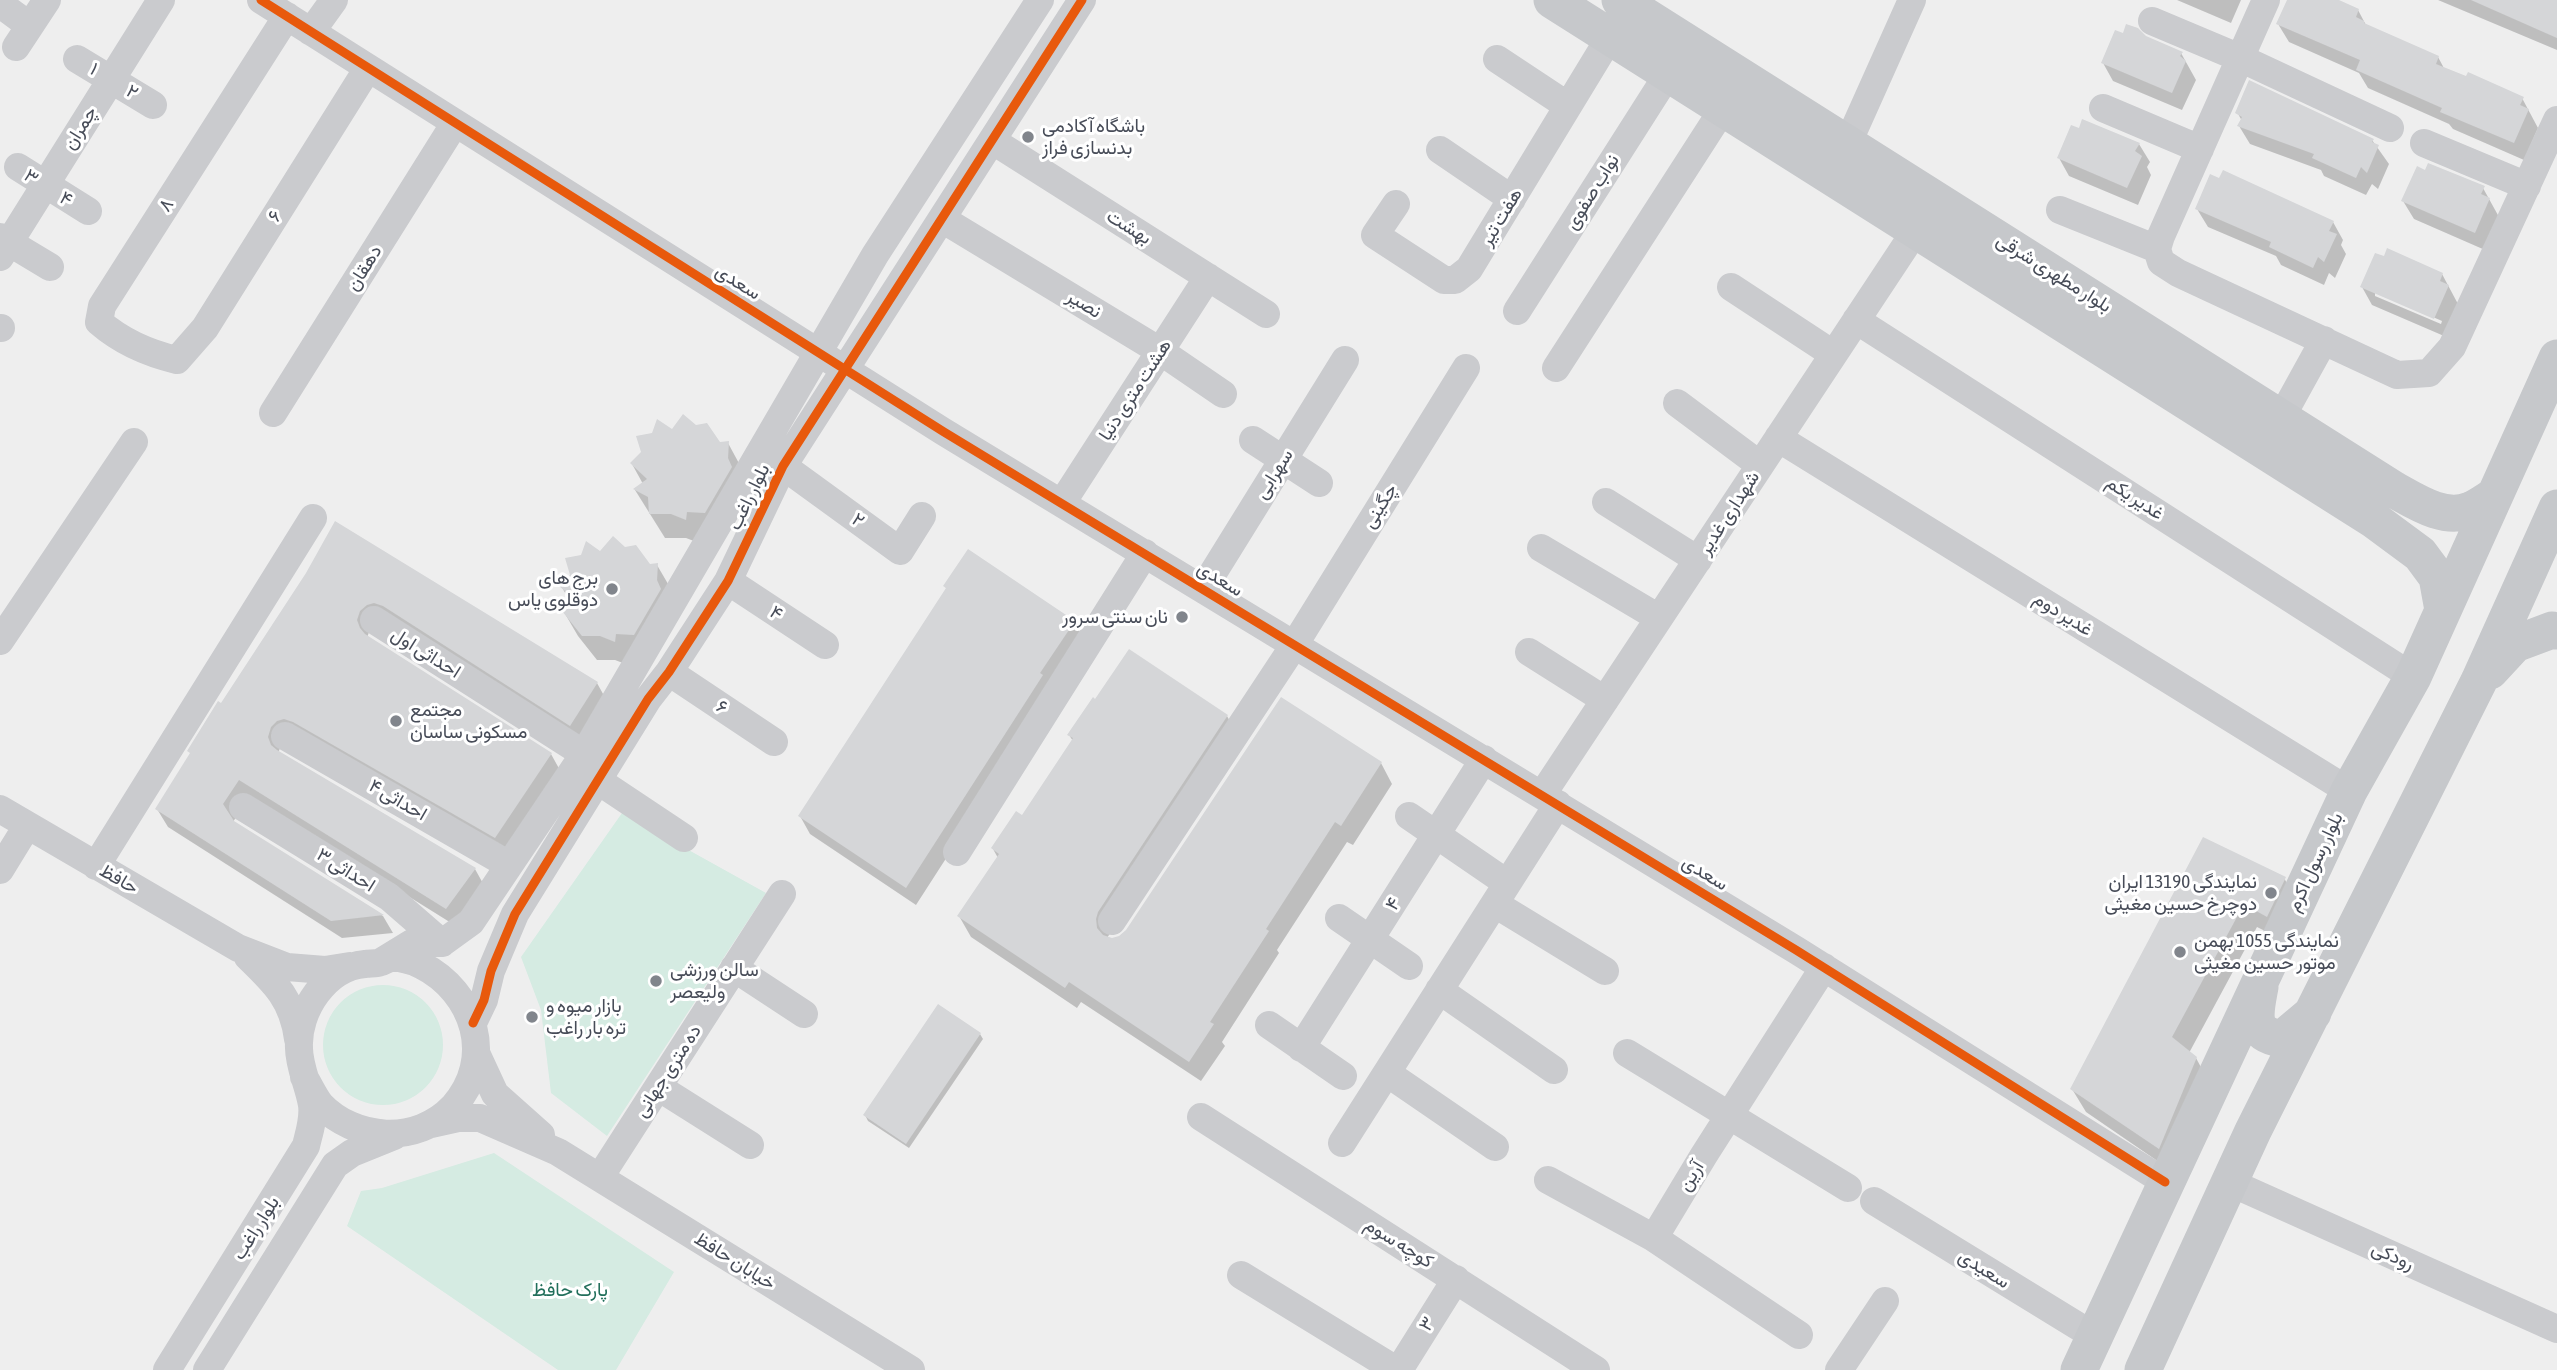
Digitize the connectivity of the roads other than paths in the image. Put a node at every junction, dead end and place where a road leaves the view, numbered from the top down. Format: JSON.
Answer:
{"nodes":[{"id":1,"x":47,"y":0,"type":"edge"},
{"id":2,"x":160,"y":0,"type":"edge"},
{"id":3,"x":261,"y":0,"type":"edge"},
{"id":4,"x":334,"y":0,"type":"edge"},
{"id":5,"x":1040,"y":0,"type":"edge"},
{"id":6,"x":1082,"y":0,"type":"edge"},
{"id":7,"x":1552,"y":0,"type":"edge"},
{"id":8,"x":1620,"y":0,"type":"edge"},
{"id":9,"x":1912,"y":0,"type":"edge"},
{"id":10,"x":2266,"y":0,"type":"edge"},
{"id":11,"x":0,"y":4,"type":"edge"},
{"id":12,"x":287,"y":16,"type":"junction"},
{"id":13,"x":2152,"y":21,"type":"dead end"},
{"id":14,"x":311,"y":32,"type":"junction"},
{"id":15,"x":1610,"y":37,"type":"junction"},
{"id":16,"x":77,"y":58,"type":"dead end"},
{"id":17,"x":2240,"y":58,"type":"junction"},
{"id":18,"x":1497,"y":59,"type":"dead end"},
{"id":19,"x":368,"y":68,"type":"junction"},
{"id":20,"x":1668,"y":74,"type":"junction"},
{"id":21,"x":111,"y":79,"type":"junction"},
{"id":22,"x":153,"y":105,"type":"dead end"},
{"id":23,"x":1568,"y":106,"type":"junction"},
{"id":24,"x":2103,"y":108,"type":"dead end"},
{"id":25,"x":1723,"y":109,"type":"junction"},
{"id":26,"x":2557,"y":120,"type":"edge"},
{"id":27,"x":455,"y":123,"type":"junction"},
{"id":28,"x":2389,"y":128,"type":"dead end"},
{"id":29,"x":993,"y":141,"type":"junction"},
{"id":30,"x":1848,"y":143,"type":"junction"},
{"id":31,"x":2424,"y":143,"type":"dead end"},
{"id":32,"x":1440,"y":149,"type":"dead end"},
{"id":33,"x":2200,"y":149,"type":"junction"},
{"id":34,"x":18,"y":167,"type":"dead end"},
{"id":35,"x":44,"y":186,"type":"junction"},
{"id":36,"x":2527,"y":186,"type":"junction"},
{"id":37,"x":1512,"y":199,"type":"junction"},
{"id":38,"x":1396,"y":204,"type":"dead end"},
{"id":39,"x":2060,"y":210,"type":"dead end"},
{"id":40,"x":88,"y":211,"type":"dead end"},
{"id":41,"x":942,"y":219,"type":"junction"},
{"id":42,"x":1916,"y":230,"type":"junction"},
{"id":43,"x":3,"y":245,"type":"edge"},
{"id":44,"x":2157,"y":249,"type":"junction"},
{"id":45,"x":50,"y":267,"type":"dead end"},
{"id":46,"x":1208,"y":277,"type":"junction"},
{"id":47,"x":1731,"y":287,"type":"dead end"},
{"id":48,"x":1517,"y":311,"type":"dead end"},
{"id":49,"x":1266,"y":314,"type":"dead end"},
{"id":50,"x":1857,"y":320,"type":"junction"},
{"id":51,"x":2324,"y":340,"type":"junction"},
{"id":52,"x":1160,"y":351,"type":"junction"},
{"id":53,"x":819,"y":354,"type":"junction"},
{"id":54,"x":1833,"y":354,"type":"junction"},
{"id":55,"x":2557,"y":358,"type":"edge"},
{"id":56,"x":177,"y":360,"type":"joint"},
{"id":57,"x":1345,"y":360,"type":"dead end"},
{"id":58,"x":1466,"y":368,"type":"dead end"},
{"id":59,"x":1556,"y":368,"type":"dead end"},
{"id":60,"x":844,"y":370,"type":"junction"},
{"id":61,"x":1223,"y":394,"type":"dead end"},
{"id":62,"x":1677,"y":403,"type":"dead end"},
{"id":63,"x":273,"y":414,"type":"dead end"},
{"id":64,"x":2281,"y":418,"type":"junction"},
{"id":65,"x":1778,"y":438,"type":"junction"},
{"id":66,"x":1253,"y":440,"type":"dead end"},
{"id":67,"x":134,"y":442,"type":"dead end"},
{"id":68,"x":1283,"y":460,"type":"junction"},
{"id":69,"x":1760,"y":465,"type":"junction"},
{"id":70,"x":783,"y":466,"type":"junction"},
{"id":71,"x":1319,"y":483,"type":"dead end"},
{"id":72,"x":2393,"y":489,"type":"junction"},
{"id":73,"x":2494,"y":496,"type":"junction"},
{"id":74,"x":1606,"y":502,"type":"dead end"},
{"id":75,"x":1062,"y":503,"type":"junction"},
{"id":76,"x":2557,"y":508,"type":"edge"},
{"id":77,"x":922,"y":516,"type":"dead end"},
{"id":78,"x":313,"y":518,"type":"dead end"},
{"id":79,"x":2374,"y":520,"type":"junction"},
{"id":80,"x":1541,"y":548,"type":"dead end"},
{"id":81,"x":1145,"y":553,"type":"junction"},
{"id":82,"x":1698,"y":560,"type":"junction"},
{"id":83,"x":728,"y":581,"type":"junction"},
{"id":84,"x":1203,"y":589,"type":"junction"},
{"id":85,"x":2443,"y":610,"type":"junction"},
{"id":86,"x":1659,"y":618,"type":"junction"},
{"id":87,"x":374,"y":620,"type":"dead end"},
{"id":88,"x":2557,"y":631,"type":"edge"},
{"id":89,"x":0,"y":641,"type":"edge"},
{"id":90,"x":1295,"y":644,"type":"junction"},
{"id":91,"x":825,"y":645,"type":"dead end"},
{"id":92,"x":1529,"y":652,"type":"dead end"},
{"id":93,"x":669,"y":672,"type":"junction"},
{"id":94,"x":2413,"y":677,"type":"junction"},
{"id":95,"x":2479,"y":681,"type":"junction"},
{"id":96,"x":1605,"y":700,"type":"junction"},
{"id":97,"x":285,"y":736,"type":"dead end"},
{"id":98,"x":774,"y":743,"type":"dead end"},
{"id":99,"x":584,"y":754,"type":"junction"},
{"id":100,"x":1484,"y":759,"type":"junction"},
{"id":101,"x":597,"y":780,"type":"junction"},
{"id":102,"x":2348,"y":791,"type":"junction"},
{"id":103,"x":1550,"y":800,"type":"junction"},
{"id":104,"x":243,"y":807,"type":"dead end"},
{"id":105,"x":0,"y":809,"type":"edge"},
{"id":106,"x":1409,"y":816,"type":"dead end"},
{"id":107,"x":27,"y":826,"type":"junction"},
{"id":108,"x":1436,"y":835,"type":"junction"},
{"id":109,"x":684,"y":838,"type":"dead end"},
{"id":110,"x":957,"y":852,"type":"dead end"},
{"id":111,"x":509,"y":865,"type":"junction"},
{"id":112,"x":96,"y":866,"type":"junction"},
{"id":113,"x":0,"y":870,"type":"edge"},
{"id":114,"x":1496,"y":890,"type":"junction"},
{"id":115,"x":782,"y":894,"type":"dead end"},
{"id":116,"x":1339,"y":918,"type":"dead end"},
{"id":117,"x":1112,"y":921,"type":"dead end"},
{"id":118,"x":1370,"y":939,"type":"junction"},
{"id":119,"x":442,"y":943,"type":"junction"},
{"id":120,"x":238,"y":948,"type":"junction"},
{"id":121,"x":370,"y":963,"type":"junction"},
{"id":122,"x":1409,"y":966,"type":"dead end"},
{"id":123,"x":1824,"y":967,"type":"junction"},
{"id":124,"x":734,"y":968,"type":"junction"},
{"id":125,"x":1605,"y":971,"type":"dead end"},
{"id":126,"x":2263,"y":972,"type":"junction"},
{"id":127,"x":1439,"y":990,"type":"junction"},
{"id":128,"x":2315,"y":1011,"type":"junction"},
{"id":129,"x":804,"y":1014,"type":"dead end"},
{"id":130,"x":473,"y":1023,"type":"junction"},
{"id":131,"x":1269,"y":1025,"type":"dead end"},
{"id":132,"x":299,"y":1047,"type":"junction"},
{"id":133,"x":1301,"y":1048,"type":"junction"},
{"id":134,"x":476,"y":1053,"type":"junction"},
{"id":135,"x":1627,"y":1053,"type":"dead end"},
{"id":136,"x":1554,"y":1070,"type":"dead end"},
{"id":137,"x":1387,"y":1073,"type":"junction"},
{"id":138,"x":1343,"y":1076,"type":"dead end"},
{"id":139,"x":304,"y":1077,"type":"junction"},
{"id":140,"x":658,"y":1087,"type":"junction"},
{"id":141,"x":2204,"y":1099,"type":"junction"},
{"id":142,"x":1729,"y":1116,"type":"junction"},
{"id":143,"x":1200,"y":1117,"type":"dead end"},
{"id":144,"x":429,"y":1125,"type":"junction"},
{"id":145,"x":2253,"y":1131,"type":"junction"},
{"id":146,"x":397,"y":1135,"type":"junction"},
{"id":147,"x":1342,"y":1143,"type":"dead end"},
{"id":148,"x":750,"y":1145,"type":"dead end"},
{"id":149,"x":1495,"y":1147,"type":"dead end"},
{"id":150,"x":558,"y":1152,"type":"junction"},
{"id":151,"x":600,"y":1178,"type":"junction"},
{"id":152,"x":1548,"y":1180,"type":"dead end"},
{"id":153,"x":2165,"y":1182,"type":"junction"},
{"id":154,"x":2229,"y":1182,"type":"junction"},
{"id":155,"x":1848,"y":1188,"type":"dead end"},
{"id":156,"x":1874,"y":1201,"type":"dead end"},
{"id":157,"x":1654,"y":1238,"type":"junction"},
{"id":158,"x":1241,"y":1275,"type":"dead end"},
{"id":159,"x":1456,"y":1279,"type":"junction"},
{"id":160,"x":1885,"y":1301,"type":"dead end"},
{"id":161,"x":2557,"y":1329,"type":"edge"},
{"id":162,"x":1800,"y":1335,"type":"dead end"},
{"id":163,"x":2094,"y":1336,"type":"junction"},
{"id":164,"x":167,"y":1370,"type":"edge"},
{"id":165,"x":207,"y":1370,"type":"edge"},
{"id":166,"x":911,"y":1370,"type":"edge"},
{"id":167,"x":1398,"y":1370,"type":"edge"},
{"id":168,"x":1596,"y":1370,"type":"edge"},
{"id":169,"x":1839,"y":1370,"type":"edge"},
{"id":170,"x":2079,"y":1370,"type":"edge"},
{"id":171,"x":2143,"y":1370,"type":"edge"}],
"edges":[{"from":1,"to":11,"type":"street"},
{"from":2,"to":21,"type":"street","name":"چمران"},
{"from":3,"to":12,"type":"street","name":"سعدی"},
{"from":4,"to":14,"type":"street"},
{"from":5,"to":53,"type":"street","name":"بلوار راغب"},
{"from":6,"to":29,"type":"street","name":"بلوار راغب"},
{"from":7,"to":15,"type":"main road","name":"بلوار مطهری شرقی"},
{"from":8,"to":30,"type":"main road","name":"بلوار مطهری شرقی"},
{"from":9,"to":30,"type":"street"},
{"from":10,"to":17,"type":"street"},
{"from":12,"to":14,"type":"street","name":"سعدی"},
{"from":12,"to":56,"type":"street","name":"۸"},
{"from":13,"to":17,"type":"street"},
{"from":14,"to":19,"type":"street","name":"سعدی"},
{"from":15,"to":20,"type":"main road","name":"بلوار مطهری شرقی"},
{"from":15,"to":23,"type":"street","name":"هفت تیر"},
{"from":16,"to":21,"type":"street","name":"۱"},
{"from":17,"to":28,"type":"street"},
{"from":17,"to":33,"type":"street"},
{"from":18,"to":23,"type":"street"},
{"from":19,"to":27,"type":"street","name":"سعدی"},
{"from":19,"to":56,"type":"street","name":"۶"},
{"from":20,"to":25,"type":"main road","name":"بلوار مطهری شرقی"},
{"from":20,"to":48,"type":"street","name":"نواب صفوی"},
{"from":21,"to":22,"type":"street","name":"۲"},
{"from":21,"to":35,"type":"street","name":"چمران"},
{"from":23,"to":37,"type":"street","name":"هفت تیر"},
{"from":24,"to":33,"type":"street"},
{"from":25,"to":42,"type":"main road","name":"بلوار مطهری شرقی"},
{"from":25,"to":59,"type":"street"},
{"from":26,"to":36,"type":"street"},
{"from":27,"to":53,"type":"street","name":"سعدی"},
{"from":27,"to":63,"type":"street","name":"دهقان"},
{"from":29,"to":41,"type":"street","name":"بلوار راغب"},
{"from":29,"to":46,"type":"street","name":"بهشت"},
{"from":30,"to":64,"type":"main road","name":"بلوار مطهری شرقی"},
{"from":31,"to":36,"type":"street"},
{"from":32,"to":37,"type":"street"},
{"from":33,"to":44,"type":"street"},
{"from":34,"to":35,"type":"street","name":"۳"},
{"from":35,"to":40,"type":"street","name":"۴"},
{"from":35,"to":43,"type":"street","name":"چمران"},
{"from":36,"to":51,"type":"street"},
{"from":37,"to":38,"type":"street","name":"هفت تیر"},
{"from":39,"to":44,"type":"street"},
{"from":41,"to":52,"type":"street","name":"نصیر"},
{"from":41,"to":60,"type":"street","name":"بلوار راغب"},
{"from":42,"to":50,"type":"street","name":"شهداری غدیر"},
{"from":42,"to":79,"type":"main road","name":"بلوار مطهری شرقی"},
{"from":43,"to":45,"type":"street"},
{"from":44,"to":51,"type":"street"},
{"from":46,"to":49,"type":"street","name":"بهشت"},
{"from":46,"to":52,"type":"street","name":"هشت متری دنیا"},
{"from":47,"to":54,"type":"street"},
{"from":50,"to":54,"type":"street","name":"شهداری غدیر"},
{"from":50,"to":94,"type":"street","name":"غدیر یکم"},
{"from":51,"to":64,"type":"street"},
{"from":52,"to":61,"type":"street","name":"نصیر"},
{"from":52,"to":75,"type":"street","name":"هشت متری دنیا"},
{"from":53,"to":60,"type":"street","name":"سعدی"},
{"from":53,"to":99,"type":"street","name":"بلوار راغب"},
{"from":54,"to":65,"type":"street","name":"شهداری غدیر"},
{"from":55,"to":73,"type":"main road","name":"بلوار رسول اکرم"},
{"from":57,"to":68,"type":"street","name":"سهرابی"},
{"from":58,"to":90,"type":"street","name":"چگینی"},
{"from":60,"to":70,"type":"street","name":"بلوار راغب"},
{"from":60,"to":75,"type":"street","name":"سعدی"},
{"from":62,"to":69,"type":"street"},
{"from":64,"to":72,"type":"main road","name":"بلوار مطهری شرقی"},
{"from":65,"to":69,"type":"street","name":"شهداری غدیر"},
{"from":65,"to":102,"type":"street","name":"غدیر دوم"},
{"from":66,"to":68,"type":"street"},
{"from":67,"to":89,"type":"street"},
{"from":68,"to":71,"type":"street"},
{"from":68,"to":84,"type":"street","name":"سهرابی"},
{"from":69,"to":82,"type":"street","name":"شهداری غدیر"},
{"from":70,"to":77,"type":"street","name":"۲"},
{"from":70,"to":83,"type":"street","name":"بلوار راغب"},
{"from":72,"to":73,"type":"main road","name":"بلوار مطهری شرقی"},
{"from":72,"to":79,"type":"main road"},
{"from":73,"to":85,"type":"main road","name":"بلوار رسول اکرم"},
{"from":74,"to":82,"type":"street"},
{"from":75,"to":81,"type":"street","name":"سعدی"},
{"from":76,"to":95,"type":"main road"},
{"from":78,"to":112,"type":"street"},
{"from":79,"to":85,"type":"main road","name":"بلوار مطهری شرقی"},
{"from":80,"to":86,"type":"street"},
{"from":81,"to":84,"type":"street","name":"سعدی"},
{"from":81,"to":110,"type":"street"},
{"from":82,"to":86,"type":"street","name":"شهداری غدیر"},
{"from":83,"to":91,"type":"street","name":"۴"},
{"from":83,"to":93,"type":"street","name":"بلوار راغب"},
{"from":84,"to":90,"type":"street","name":"سعدی"},
{"from":85,"to":94,"type":"main road","name":"بلوار رسول اکرم"},
{"from":86,"to":96,"type":"street","name":"شهداری غدیر"},
{"from":87,"to":99,"type":"street","name":"احداثی اول"},
{"from":88,"to":95,"type":"main road"},
{"from":90,"to":100,"type":"street","name":"سعدی"},
{"from":90,"to":117,"type":"street","name":"چگینی"},
{"from":92,"to":96,"type":"street"},
{"from":93,"to":98,"type":"street","name":"۶"},
{"from":93,"to":101,"type":"street","name":"بلوار راغب"},
{"from":94,"to":102,"type":"main road","name":"بلوار رسول اکرم"},
{"from":95,"to":128,"type":"main road"},
{"from":96,"to":103,"type":"street","name":"شهداری غدیر"},
{"from":97,"to":111,"type":"street","name":"احداثی ۴"},
{"from":99,"to":111,"type":"street","name":"بلوار راغب"},
{"from":100,"to":103,"type":"street","name":"سعدی"},
{"from":100,"to":108,"type":"street","name":"۴"},
{"from":101,"to":109,"type":"street"},
{"from":101,"to":130,"type":"street","name":"بلوار راغب"},
{"from":102,"to":126,"type":"main road","name":"بلوار رسول اکرم"},
{"from":103,"to":114,"type":"street","name":"شهداری غدیر"},
{"from":103,"to":123,"type":"street","name":"سعدی"},
{"from":104,"to":119,"type":"street","name":"احداثی ۳"},
{"from":105,"to":107,"type":"street","name":"حافظ"},
{"from":106,"to":108,"type":"street"},
{"from":107,"to":112,"type":"street","name":"حافظ"},
{"from":107,"to":113,"type":"street"},
{"from":108,"to":114,"type":"street"},
{"from":108,"to":118,"type":"street","name":"۴"},
{"from":111,"to":119,"type":"street","name":"بلوار راغب"},
{"from":112,"to":120,"type":"street","name":"حافظ"},
{"from":114,"to":125,"type":"street"},
{"from":114,"to":127,"type":"street","name":"شهداری غدیر"},
{"from":115,"to":124,"type":"street","name":"ده متری جهانی"},
{"from":116,"to":118,"type":"street"},
{"from":118,"to":122,"type":"street"},
{"from":118,"to":133,"type":"street","name":"۴"},
{"from":119,"to":121,"type":"street"},
{"from":120,"to":121,"type":"street","name":"حافظ"},
{"from":120,"to":132,"type":"street","name":"حافظ"},
{"from":121,"to":130,"type":"street"},
{"from":121,"to":132,"type":"street"},
{"from":123,"to":142,"type":"street","name":"آرین"},
{"from":123,"to":153,"type":"street","name":"سعدی"},
{"from":124,"to":129,"type":"street"},
{"from":124,"to":140,"type":"street","name":"ده متری جهانی"},
{"from":126,"to":128,"type":"main road"},
{"from":126,"to":141,"type":"main road","name":"بلوار رسول اکرم"},
{"from":127,"to":136,"type":"street"},
{"from":127,"to":137,"type":"street","name":"شهداری غدیر"},
{"from":128,"to":145,"type":"main road"},
{"from":130,"to":134,"type":"street"},
{"from":131,"to":133,"type":"street"},
{"from":132,"to":139,"type":"street"},
{"from":133,"to":138,"type":"street"},
{"from":134,"to":144,"type":"street"},
{"from":134,"to":150,"type":"street","name":"خیابان حافظ"},
{"from":135,"to":142,"type":"street"},
{"from":137,"to":147,"type":"street","name":"شهداری غدیر"},
{"from":137,"to":149,"type":"street"},
{"from":139,"to":146,"type":"street"},
{"from":139,"to":164,"type":"street","name":"بلوار راغب"},
{"from":140,"to":148,"type":"street"},
{"from":140,"to":151,"type":"street","name":"ده متری جهانی"},
{"from":141,"to":145,"type":"main road"},
{"from":141,"to":153,"type":"main road","name":"بلوار رسول اکرم"},
{"from":142,"to":155,"type":"street"},
{"from":142,"to":157,"type":"street","name":"آرین"},
{"from":143,"to":159,"type":"street","name":"کوچه سوم"},
{"from":144,"to":146,"type":"street"},
{"from":144,"to":150,"type":"street","name":"خیابان حافظ"},
{"from":145,"to":154,"type":"main road"},
{"from":146,"to":165,"type":"street","name":"بلوار راغب"},
{"from":150,"to":151,"type":"street","name":"خیابان حافظ"},
{"from":151,"to":166,"type":"street","name":"خیابان حافظ"},
{"from":152,"to":157,"type":"street"},
{"from":153,"to":163,"type":"main road","name":"بلوار رسول اکرم"},
{"from":154,"to":161,"type":"street","name":"رودکی"},
{"from":154,"to":171,"type":"main road"},
{"from":156,"to":163,"type":"street","name":"سعیدی"},
{"from":157,"to":162,"type":"street"},
{"from":158,"to":167,"type":"street"},
{"from":159,"to":167,"type":"street","name":"۳"},
{"from":159,"to":168,"type":"street","name":"کوچه سوم"},
{"from":160,"to":169,"type":"street"},
{"from":163,"to":170,"type":"main road","name":"بلوار رسول اکرم"}]}
